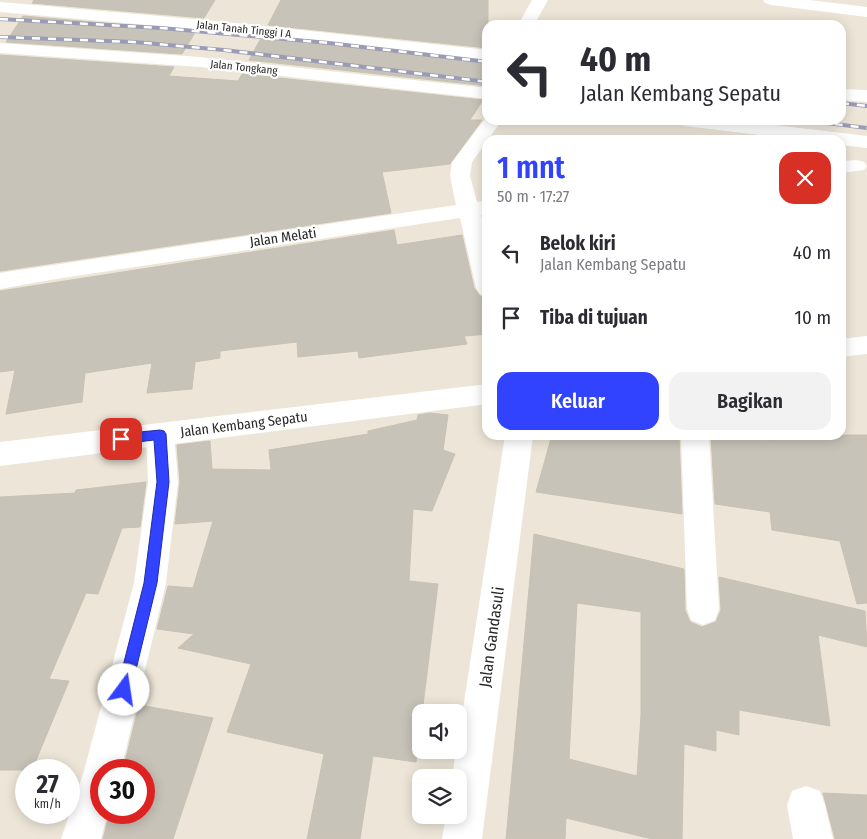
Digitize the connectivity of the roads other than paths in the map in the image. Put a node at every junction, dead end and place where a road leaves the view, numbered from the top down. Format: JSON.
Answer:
{"nodes":[{"id":1,"x":540,"y":0,"type":"edge"},
{"id":2,"x":771,"y":0,"type":"edge"},
{"id":3,"x":0,"y":7,"type":"edge"},
{"id":4,"x":867,"y":12,"type":"edge"},
{"id":5,"x":529,"y":20,"type":"edge"},
{"id":6,"x":0,"y":48,"type":"edge"},
{"id":7,"x":482,"y":54,"type":"edge"},
{"id":8,"x":482,"y":93,"type":"edge"},
{"id":9,"x":846,"y":94,"type":"edge"},
{"id":10,"x":867,"y":96,"type":"edge"},
{"id":11,"x":488,"y":125,"type":"edge"},
{"id":12,"x":726,"y":125,"type":"edge"},
{"id":13,"x":809,"y":135,"type":"edge"},
{"id":14,"x":846,"y":139,"type":"edge"},
{"id":15,"x":867,"y":142,"type":"edge"},
{"id":16,"x":477,"y":208,"type":"edge"},
{"id":17,"x":482,"y":244,"type":"edge"},
{"id":18,"x":0,"y":281,"type":"edge"},
{"id":19,"x":867,"y":345,"type":"edge"},
{"id":20,"x":846,"y":347,"type":"edge"},
{"id":21,"x":482,"y":395,"type":"edge"},
{"id":22,"x":160,"y":434,"type":"junction"},
{"id":23,"x":518,"y":440,"type":"edge"},
{"id":24,"x":695,"y":440,"type":"edge"},
{"id":25,"x":0,"y":454,"type":"edge"},
{"id":26,"x":703,"y":609,"type":"dead end"},
{"id":27,"x":105,"y":759,"type":"edge"},
{"id":28,"x":90,"y":812,"type":"edge"},
{"id":29,"x":82,"y":839,"type":"edge"},
{"id":30,"x":462,"y":839,"type":"edge"}],
"edges":[{"from":1,"to":5,"type":"street"},
{"from":2,"to":4,"type":"street"},
{"from":3,"to":7,"type":"street","name":"Jalan Tanah Tinggi I A"},
{"from":6,"to":8,"type":"street","name":"Jalan Tongkang"},
{"from":9,"to":10,"type":"street"},
{"from":11,"to":16,"type":"street"},
{"from":12,"to":13,"type":"street"},
{"from":14,"to":15,"type":"street"},
{"from":16,"to":17,"type":"street"},
{"from":16,"to":18,"type":"street","name":"Jalan Melati"},
{"from":19,"to":20,"type":"street"},
{"from":21,"to":22,"type":"street","name":"Jalan Kembang Sepatu"},
{"from":22,"to":25,"type":"street","name":"Jalan Kembang Sepatu"},
{"from":22,"to":27,"type":"street"},
{"from":23,"to":30,"type":"street","name":"Jalan Gandasuli"},
{"from":24,"to":26,"type":"street"},
{"from":28,"to":29,"type":"street"}]}
